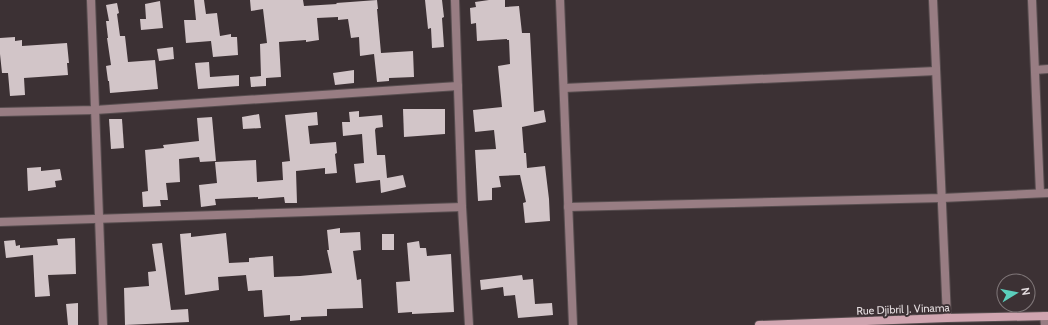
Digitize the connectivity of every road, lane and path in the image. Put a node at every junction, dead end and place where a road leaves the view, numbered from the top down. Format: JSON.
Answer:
{"nodes":[{"id":1,"x":91,"y":0,"type":"edge"},
{"id":2,"x":455,"y":0,"type":"edge"},
{"id":3,"x":560,"y":0,"type":"edge"},
{"id":4,"x":933,"y":0,"type":"edge"},
{"id":5,"x":1032,"y":0,"type":"edge"},
{"id":6,"x":1048,"y":69,"type":"edge"},
{"id":7,"x":1035,"y":70,"type":"junction"},
{"id":8,"x":936,"y":71,"type":"junction"},
{"id":9,"x":458,"y":86,"type":"junction"},
{"id":10,"x":564,"y":88,"type":"junction"},
{"id":11,"x":95,"y":110,"type":"junction"},
{"id":12,"x":0,"y":112,"type":"edge"},
{"id":13,"x":1044,"y":193,"type":"edge"},
{"id":14,"x":942,"y":198,"type":"junction"},
{"id":15,"x":462,"y":207,"type":"junction"},
{"id":16,"x":568,"y":207,"type":"junction"},
{"id":17,"x":99,"y":218,"type":"junction"},
{"id":18,"x":0,"y":222,"type":"edge"},
{"id":19,"x":1046,"y":316,"type":"edge"},
{"id":20,"x":947,"y":318,"type":"junction"},
{"id":21,"x":812,"y":324,"type":"edge"},
{"id":22,"x":103,"y":325,"type":"edge"},
{"id":23,"x":470,"y":325,"type":"edge"},
{"id":24,"x":573,"y":325,"type":"edge"},
{"id":25,"x":760,"y":325,"type":"edge"},
{"id":26,"x":1044,"y":325,"type":"edge"}],
"edges":[{"from":1,"to":11,"type":"street"},
{"from":2,"to":9,"type":"street"},
{"from":3,"to":10,"type":"street"},
{"from":4,"to":8,"type":"street"},
{"from":5,"to":7,"type":"street"},
{"from":6,"to":7,"type":"street"},
{"from":7,"to":13,"type":"street"},
{"from":8,"to":10,"type":"street"},
{"from":8,"to":14,"type":"street"},
{"from":9,"to":11,"type":"street"},
{"from":9,"to":15,"type":"street"},
{"from":10,"to":16,"type":"street"},
{"from":11,"to":12,"type":"street"},
{"from":11,"to":17,"type":"street"},
{"from":13,"to":14,"type":"street"},
{"from":14,"to":16,"type":"street"},
{"from":14,"to":20,"type":"street"},
{"from":15,"to":17,"type":"street"},
{"from":15,"to":23,"type":"street"},
{"from":16,"to":24,"type":"street"},
{"from":17,"to":18,"type":"street"},
{"from":17,"to":22,"type":"street"},
{"from":19,"to":20,"type":"street","name":"Rue Djibril J. Vinama"},
{"from":19,"to":26,"type":"street"},
{"from":20,"to":21,"type":"street","name":"Rue Djibril J. Vinama"},
{"from":21,"to":25,"type":"street","name":"Rue Djibril J. Vinama"}]}
